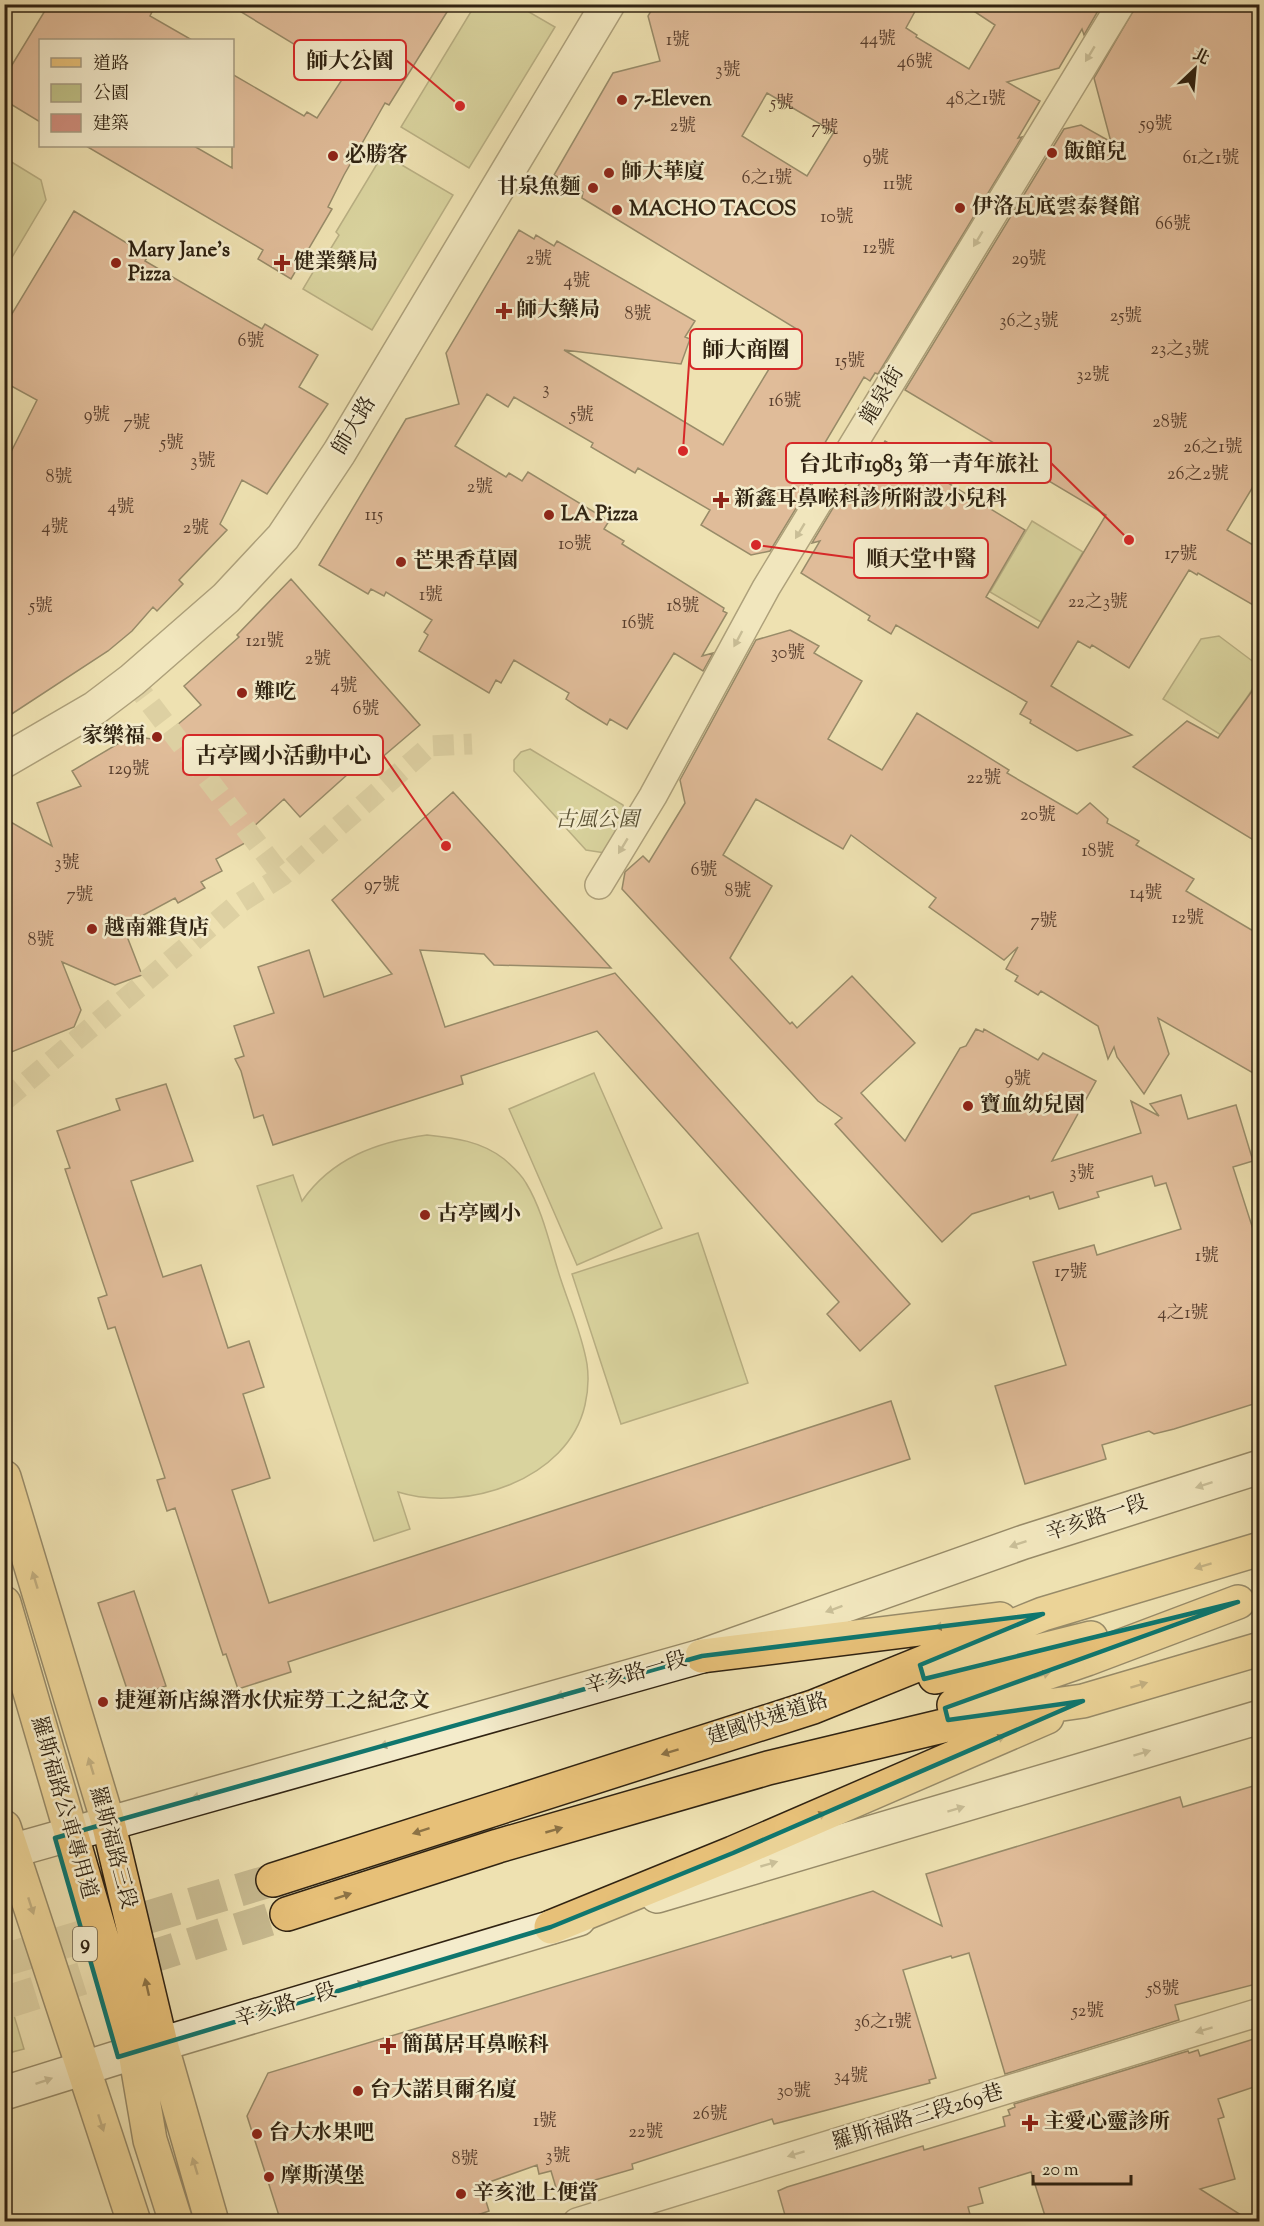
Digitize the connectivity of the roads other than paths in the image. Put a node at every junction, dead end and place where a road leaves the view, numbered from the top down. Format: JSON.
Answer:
{"nodes":[{"id":1,"x":608,"y":4,"type":"edge"},
{"id":2,"x":1121,"y":4,"type":"edge"},
{"id":3,"x":4,"y":761,"type":"edge"},
{"id":4,"x":599,"y":885,"type":"dead end"},
{"id":5,"x":1260,"y":1467,"type":"edge"},
{"id":6,"x":4,"y":1477,"type":"edge"},
{"id":7,"x":1260,"y":1549,"type":"edge"},
{"id":8,"x":1249,"y":1599,"type":"edge"},
{"id":9,"x":4,"y":1603,"type":"edge"},
{"id":10,"x":1043,"y":1614,"type":"junction"},
{"id":11,"x":1260,"y":1649,"type":"edge"},
{"id":12,"x":702,"y":1656,"type":"junction"},
{"id":13,"x":4,"y":1668,"type":"edge"},
{"id":14,"x":1083,"y":1701,"type":"junction"},
{"id":15,"x":813,"y":1707,"type":"junction"},
{"id":16,"x":1260,"y":1717,"type":"edge"},
{"id":17,"x":768,"y":1768,"type":"junction"},
{"id":18,"x":108,"y":1822,"type":"junction"},
{"id":19,"x":62,"y":1836,"type":"junction"},
{"id":20,"x":7,"y":1843,"type":"edge"},
{"id":21,"x":273,"y":1880,"type":"tunnel mouth"},
{"id":22,"x":287,"y":1914,"type":"tunnel mouth"},
{"id":23,"x":551,"y":1927,"type":"junction"},
{"id":24,"x":1260,"y":2012,"type":"edge"},
{"id":25,"x":138,"y":2051,"type":"junction"},
{"id":26,"x":83,"y":2068,"type":"junction"},
{"id":27,"x":4,"y":2093,"type":"edge"},
{"id":28,"x":134,"y":2222,"type":"edge"},
{"id":29,"x":155,"y":2222,"type":"edge"},
{"id":30,"x":176,"y":2222,"type":"edge"},
{"id":31,"x":212,"y":2222,"type":"edge"},
{"id":32,"x":577,"y":2222,"type":"edge"}],
"edges":[{"from":1,"to":3,"type":"main road","name":"師大路"},
{"from":2,"to":4,"type":"street","name":"龍泉街","one_way":true},
{"from":5,"to":12,"type":"main road","name":"辛亥路一段","one_way":true},
{"from":18,"to":6,"type":"main road","name":"羅斯福路三段","number":"9","one_way":true},
{"from":7,"to":10,"type":"main road","name":"建國快速道路","one_way":true},
{"from":8,"to":15,"type":"main road"},
{"from":17,"to":8,"type":"main road","one_way":true},
{"from":9,"to":19,"type":"main road","name":"羅斯福路公車專用道","number":"9"},
{"from":10,"to":12,"type":"main road","one_way":true},
{"from":10,"to":15,"type":"main road","name":"建國快速道路"},
{"from":14,"to":11,"type":"main road","one_way":true},
{"from":12,"to":18,"type":"main road","name":"辛亥路一段","one_way":true},
{"from":13,"to":19,"type":"main road","name":"羅斯福路公車專用道","number":"9"},
{"from":14,"to":17,"type":"main road"},
{"from":23,"to":14,"type":"main road","one_way":true},
{"from":15,"to":21,"type":"main road","name":"建國快速道路","one_way":true},
{"from":23,"to":16,"type":"main road","name":"辛亥路一段","one_way":true},
{"from":22,"to":17,"type":"main road","one_way":true},
{"from":18,"to":19,"type":"main road","name":"辛亥路一段"},
{"from":25,"to":18,"type":"main road","name":"羅斯福路三段","number":"9","one_way":true},
{"from":19,"to":20,"type":"main road","name":"辛亥路一段"},
{"from":19,"to":25,"type":"main road","name":"羅斯福路公車專用道","number":"9"},
{"from":20,"to":26,"type":"main road","number":"9","one_way":true},
{"from":25,"to":23,"type":"main road","name":"辛亥路一段","one_way":true},
{"from":24,"to":32,"type":"street","name":"羅斯福路三段269巷","one_way":true},
{"from":25,"to":26,"type":"main road","name":"辛亥路一段"},
{"from":25,"to":29,"type":"main road","name":"羅斯福路公車專用道","number":"9"},
{"from":25,"to":30,"type":"main road","name":"羅斯福路公車專用道","number":"9"},
{"from":31,"to":25,"type":"main road","name":"羅斯福路三段","number":"9","one_way":true},
{"from":27,"to":26,"type":"main road","name":"辛亥路一段","one_way":true},
{"from":26,"to":28,"type":"main road","number":"9","one_way":true}]}
